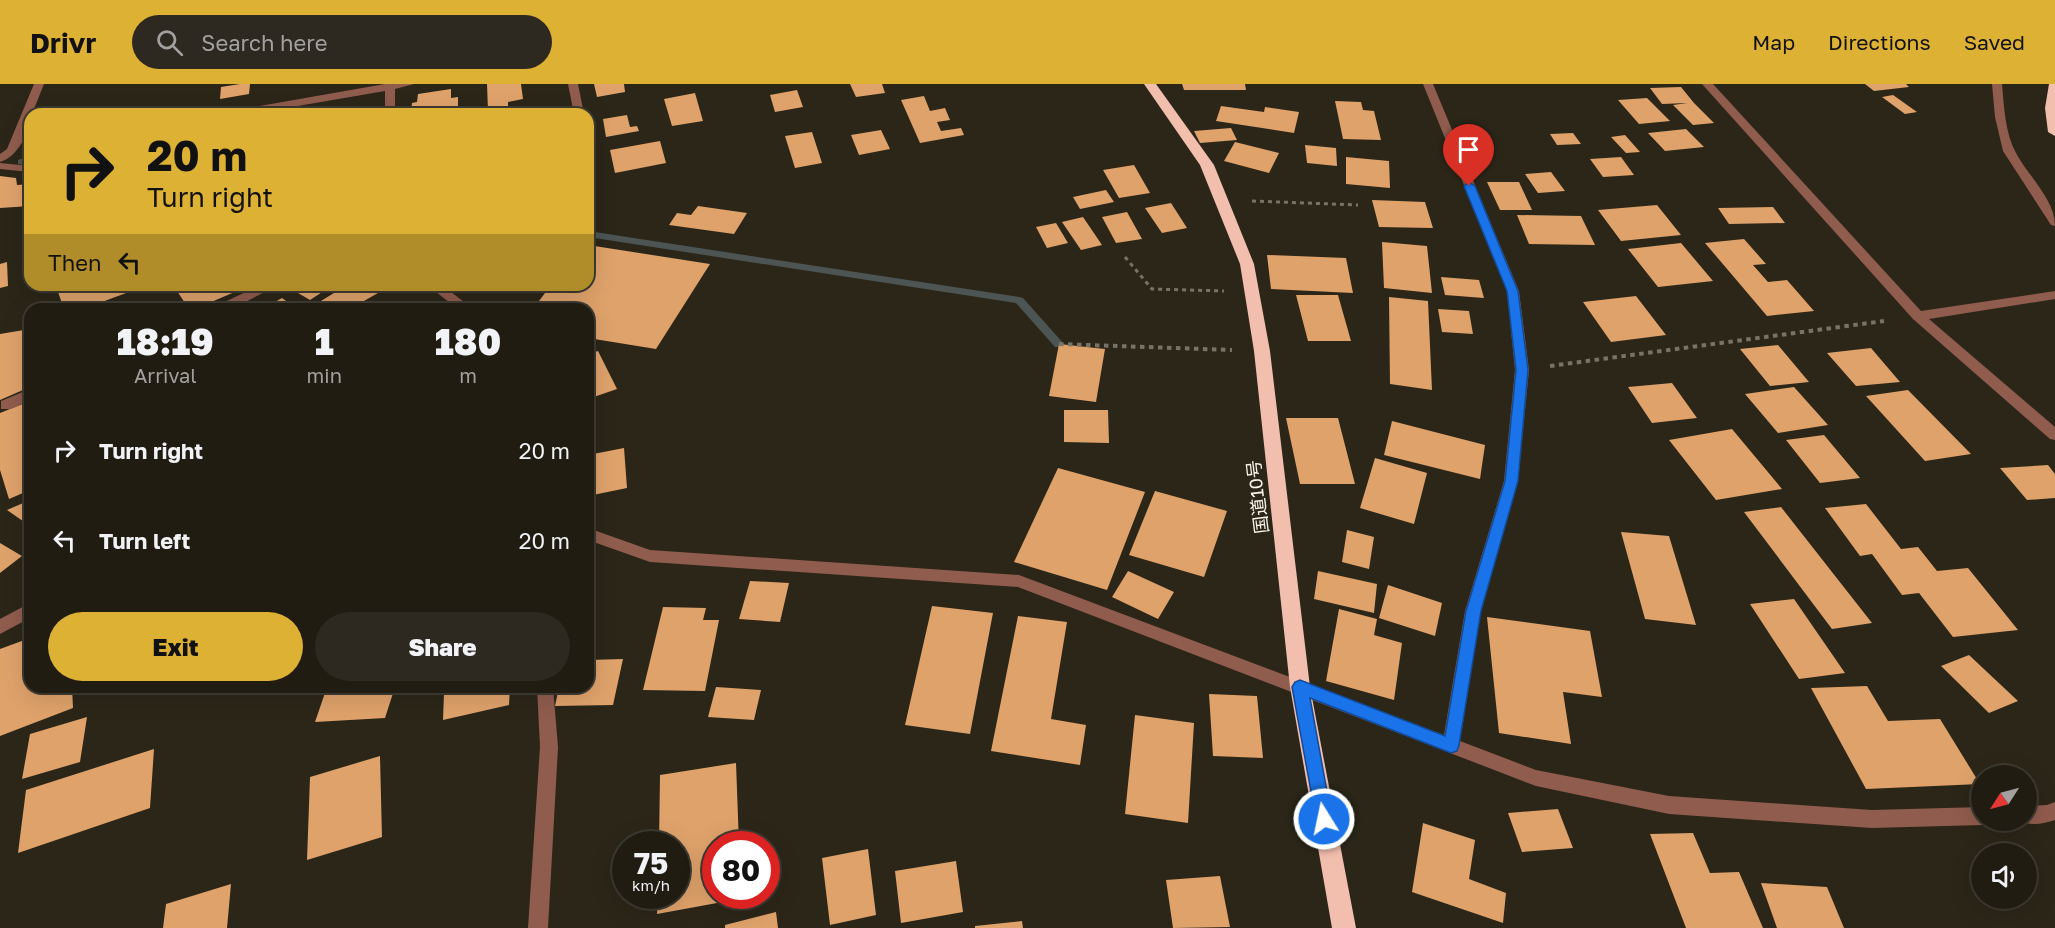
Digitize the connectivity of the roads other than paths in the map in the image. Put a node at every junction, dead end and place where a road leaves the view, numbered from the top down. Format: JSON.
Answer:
{"nodes":[{"id":1,"x":39,"y":84,"type":"edge"},
{"id":2,"x":409,"y":84,"type":"edge"},
{"id":3,"x":573,"y":84,"type":"edge"},
{"id":4,"x":1150,"y":84,"type":"edge"},
{"id":5,"x":1428,"y":84,"type":"edge"},
{"id":6,"x":1707,"y":84,"type":"edge"},
{"id":7,"x":1997,"y":84,"type":"edge"},
{"id":8,"x":2055,"y":84,"type":"edge"},
{"id":9,"x":390,"y":86,"type":"edge"},
{"id":10,"x":29,"y":108,"type":"edge"},
{"id":11,"x":266,"y":108,"type":"edge"},
{"id":12,"x":390,"y":108,"type":"edge"},
{"id":13,"x":578,"y":108,"type":"edge"},
{"id":14,"x":24,"y":121,"type":"edge"},
{"id":15,"x":2055,"y":132,"type":"edge"},
{"id":16,"x":24,"y":149,"type":"edge"},
{"id":17,"x":12,"y":151,"type":"junction"},
{"id":18,"x":0,"y":159,"type":"edge"},
{"id":19,"x":0,"y":166,"type":"edge"},
{"id":20,"x":24,"y":168,"type":"edge"},
{"id":21,"x":2055,"y":222,"type":"edge"},
{"id":22,"x":259,"y":291,"type":"edge"},
{"id":23,"x":442,"y":291,"type":"edge"},
{"id":24,"x":2055,"y":295,"type":"edge"},
{"id":25,"x":234,"y":303,"type":"edge"},
{"id":26,"x":458,"y":303,"type":"edge"},
{"id":27,"x":1918,"y":316,"type":"junction"},
{"id":28,"x":24,"y":397,"type":"edge"},
{"id":29,"x":6,"y":405,"type":"dead end"},
{"id":30,"x":2055,"y":435,"type":"edge"},
{"id":31,"x":594,"y":536,"type":"edge"},
{"id":32,"x":24,"y":613,"type":"edge"},
{"id":33,"x":0,"y":627,"type":"edge"},
{"id":34,"x":1300,"y":687,"type":"junction"},
{"id":35,"x":545,"y":693,"type":"edge"},
{"id":36,"x":1451,"y":745,"type":"junction"},
{"id":37,"x":2055,"y":811,"type":"edge"},
{"id":38,"x":2037,"y":814,"type":"edge"},
{"id":39,"x":1971,"y":816,"type":"edge"},
{"id":40,"x":538,"y":928,"type":"edge"},
{"id":41,"x":1344,"y":928,"type":"edge"}],
"edges":[{"from":1,"to":10,"type":"street"},
{"from":2,"to":9,"type":"street"},
{"from":3,"to":13,"type":"street"},
{"from":4,"to":34,"type":"highway","name":"国道10号"},
{"from":5,"to":36,"type":"street"},
{"from":6,"to":27,"type":"street"},
{"from":7,"to":21,"type":"street"},
{"from":8,"to":15,"type":"highway"},
{"from":9,"to":11,"type":"street"},
{"from":9,"to":12,"type":"street"},
{"from":14,"to":17,"type":"street"},
{"from":16,"to":17,"type":"street"},
{"from":17,"to":18,"type":"street"},
{"from":19,"to":20,"type":"street"},
{"from":22,"to":25,"type":"street"},
{"from":23,"to":26,"type":"street"},
{"from":24,"to":27,"type":"street"},
{"from":27,"to":30,"type":"street"},
{"from":28,"to":29,"type":"street"},
{"from":31,"to":34,"type":"street"},
{"from":32,"to":33,"type":"street"},
{"from":34,"to":36,"type":"street"},
{"from":34,"to":41,"type":"highway","name":"国道10号"},
{"from":35,"to":40,"type":"street"},
{"from":36,"to":39,"type":"street"},
{"from":37,"to":38,"type":"street"}]}
